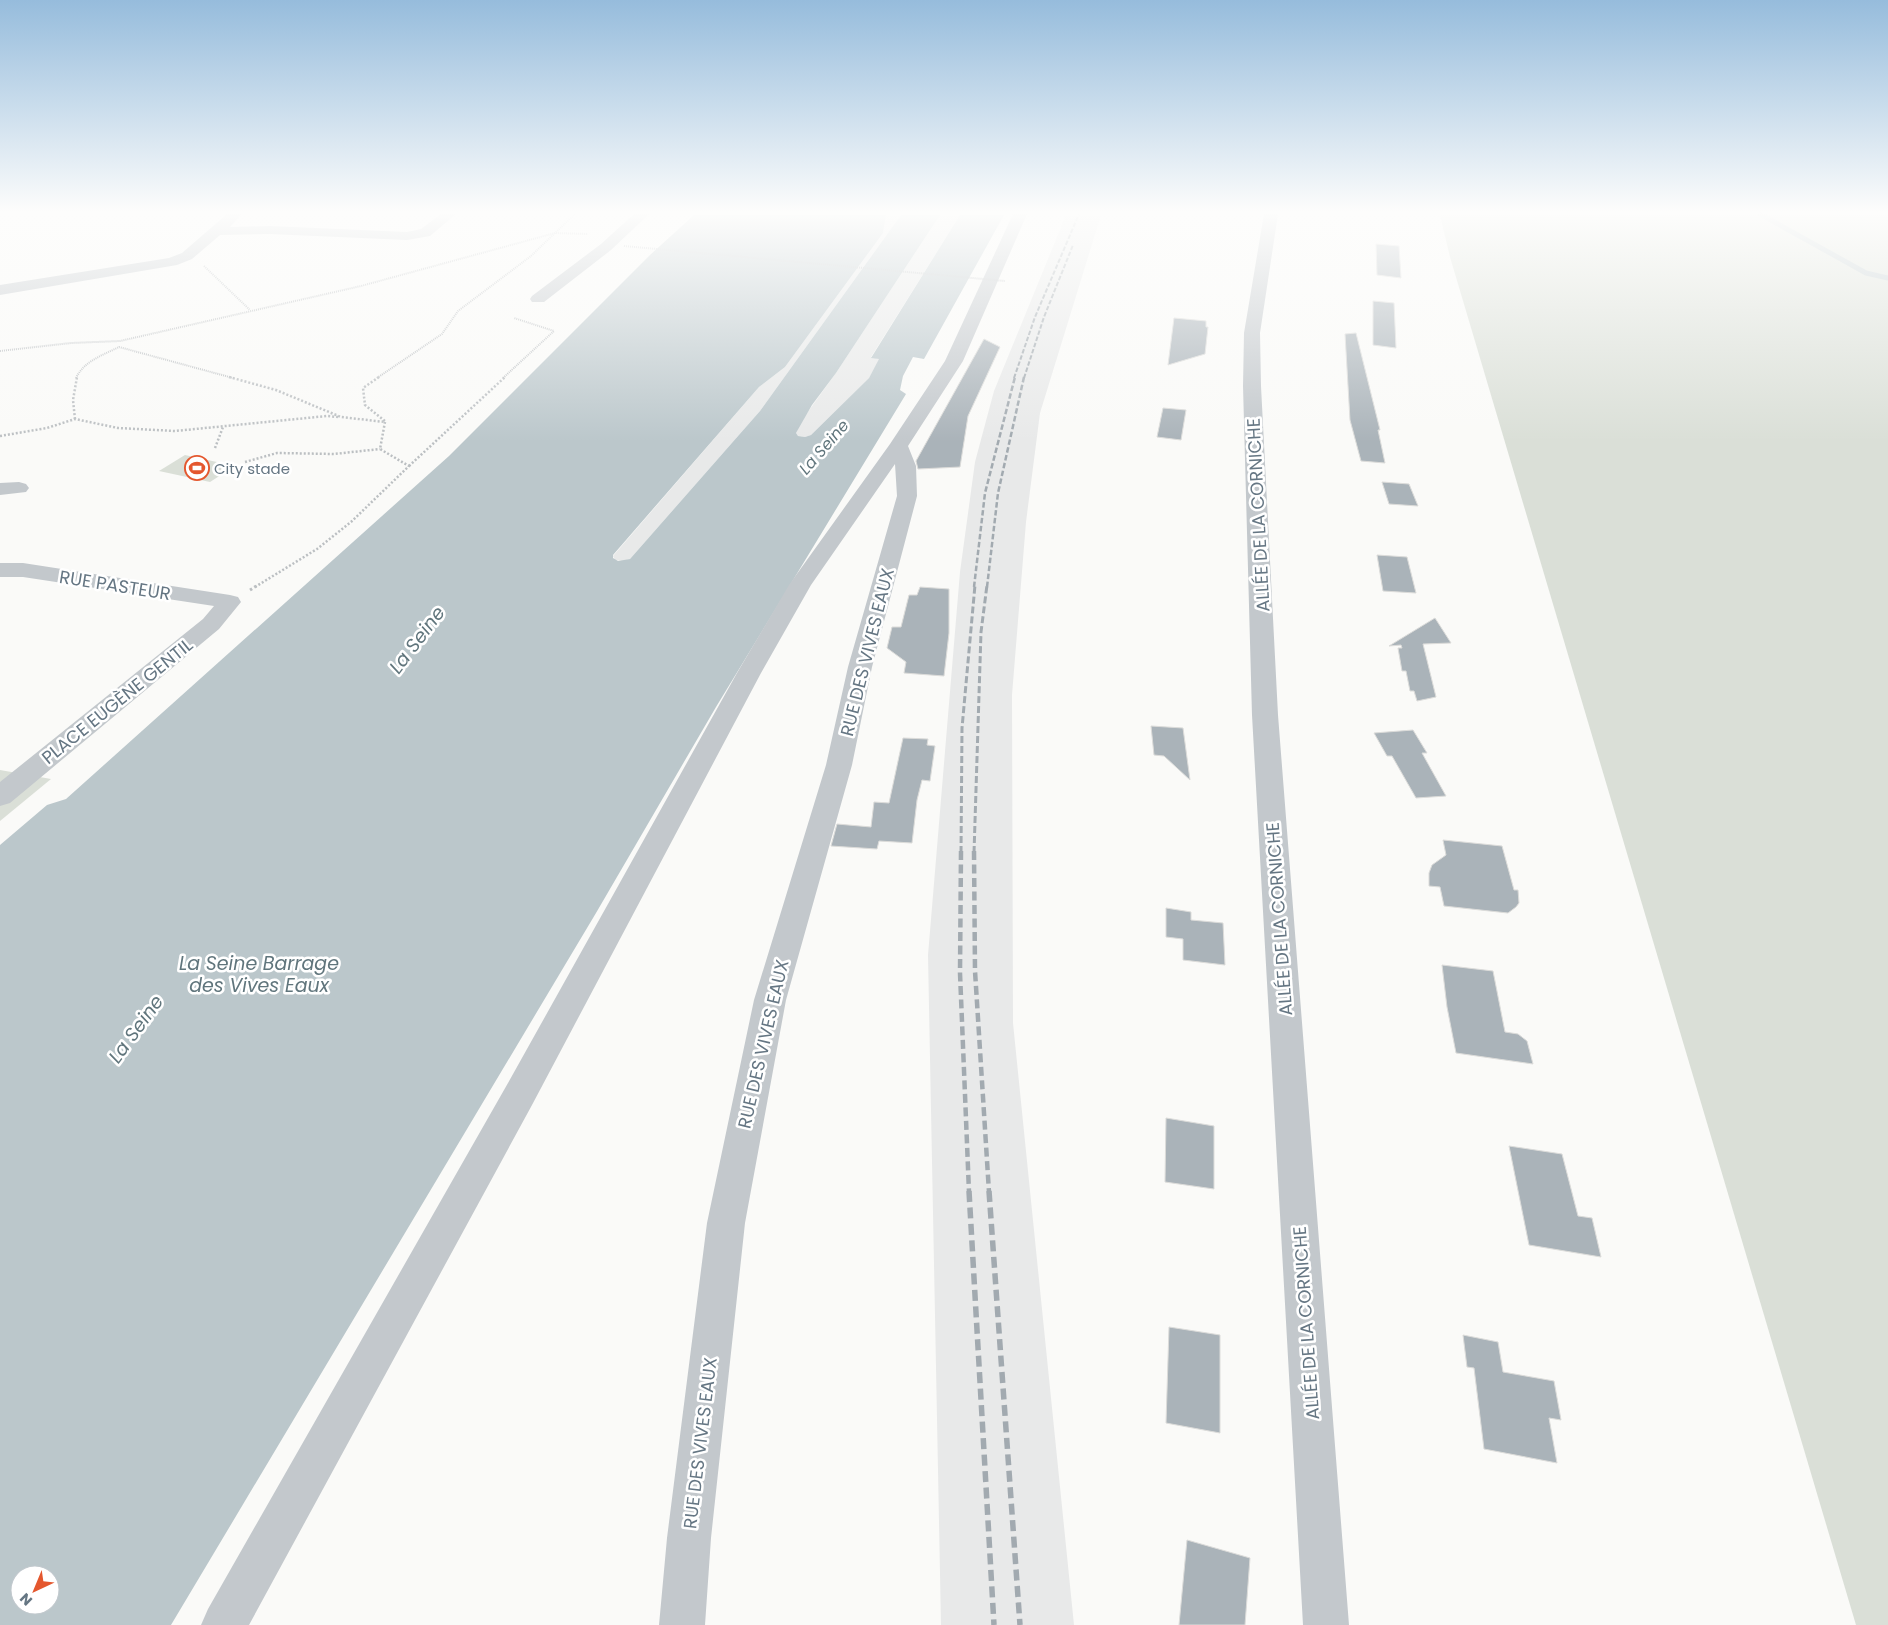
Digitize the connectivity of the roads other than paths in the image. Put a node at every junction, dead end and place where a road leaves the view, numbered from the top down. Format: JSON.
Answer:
{"nodes":[{"id":1,"x":550,"y":290,"type":"edge"},
{"id":2,"x":986,"y":290,"type":"edge"},
{"id":3,"x":1259,"y":290,"type":"edge"},
{"id":4,"x":538,"y":299,"type":"dead end"},
{"id":5,"x":898,"y":446,"type":"junction"},
{"id":6,"x":0,"y":570,"type":"edge"},
{"id":7,"x":230,"y":602,"type":"joint"},
{"id":8,"x":0,"y":796,"type":"edge"},
{"id":9,"x":224,"y":1625,"type":"edge"},
{"id":10,"x":682,"y":1625,"type":"edge"},
{"id":11,"x":1326,"y":1625,"type":"edge"}],
"edges":[{"from":1,"to":4,"type":"street"},
{"from":2,"to":5,"type":"street"},
{"from":3,"to":11,"type":"street","name":"ALLÉE DE LA CORNICHE"},
{"from":5,"to":9,"type":"street"},
{"from":5,"to":10,"type":"street","name":"RUE DES VIVES EAUX"},
{"from":6,"to":7,"type":"street","name":"RUE PASTEUR"},
{"from":7,"to":8,"type":"street","name":"PLACE EUGÈNE GENTIL"}]}
